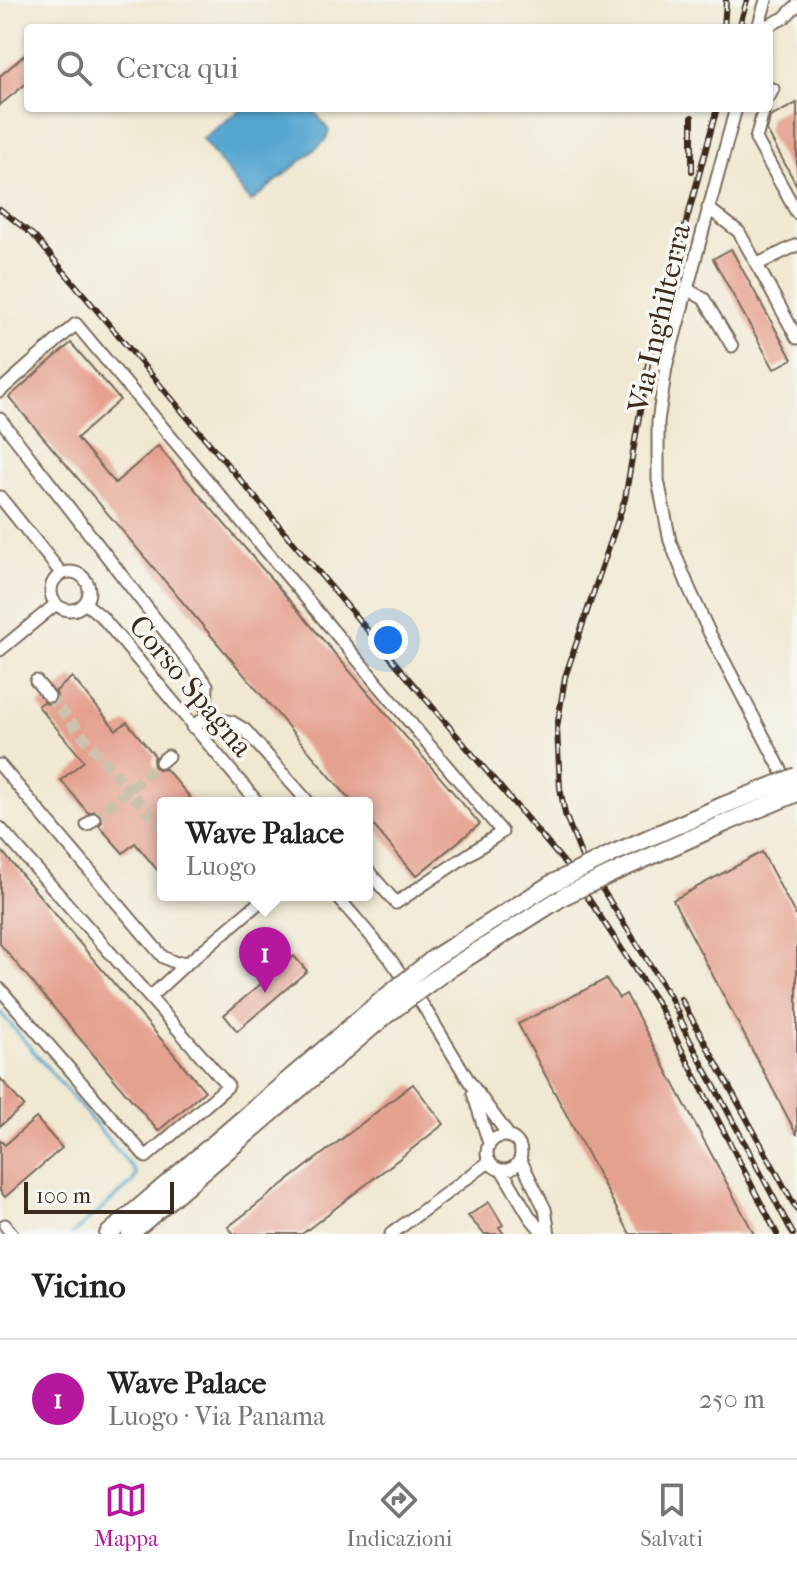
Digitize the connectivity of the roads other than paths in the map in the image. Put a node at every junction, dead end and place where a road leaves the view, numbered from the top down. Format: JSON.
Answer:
{"nodes":[{"id":1,"x":766,"y":0,"type":"edge"},
{"id":2,"x":797,"y":5,"type":"edge"},
{"id":3,"x":762,"y":24,"type":"edge"},
{"id":4,"x":770,"y":24,"type":"edge"},
{"id":5,"x":735,"y":112,"type":"edge"},
{"id":6,"x":763,"y":112,"type":"edge"},
{"id":7,"x":708,"y":208,"type":"junction"},
{"id":8,"x":797,"y":213,"type":"edge"},
{"id":9,"x":797,"y":245,"type":"edge"},
{"id":10,"x":758,"y":264,"type":"junction"},
{"id":11,"x":687,"y":289,"type":"junction"},
{"id":12,"x":797,"y":338,"type":"edge"},
{"id":13,"x":732,"y":346,"type":"dead end"},
{"id":14,"x":0,"y":391,"type":"edge"},
{"id":15,"x":0,"y":419,"type":"edge"},
{"id":16,"x":0,"y":497,"type":"edge"},
{"id":17,"x":62,"y":574,"type":"junction"},
{"id":18,"x":85,"y":603,"type":"junction"},
{"id":19,"x":56,"y":604,"type":"junction"},
{"id":20,"x":0,"y":650,"type":"edge"},
{"id":21,"x":36,"y":681,"type":"dead end"},
{"id":22,"x":49,"y":696,"type":"tunnel mouth"},
{"id":23,"x":206,"y":717,"type":"junction"},
{"id":24,"x":192,"y":727,"type":"junction"},
{"id":25,"x":0,"y":765,"type":"edge"},
{"id":26,"x":797,"y":776,"type":"edge"},
{"id":27,"x":797,"y":793,"type":"edge"},
{"id":28,"x":253,"y":797,"type":"edge"},
{"id":29,"x":304,"y":797,"type":"edge"},
{"id":30,"x":797,"y":801,"type":"edge"},
{"id":31,"x":726,"y":814,"type":"junction"},
{"id":32,"x":0,"y":828,"type":"edge"},
{"id":33,"x":618,"y":861,"type":"junction"},
{"id":34,"x":373,"y":877,"type":"edge"},
{"id":35,"x":261,"y":901,"type":"edge"},
{"id":36,"x":341,"y":901,"type":"edge"},
{"id":37,"x":189,"y":962,"type":"junction"},
{"id":38,"x":438,"y":966,"type":"junction"},
{"id":39,"x":0,"y":989,"type":"edge"},
{"id":40,"x":150,"y":997,"type":"junction"},
{"id":41,"x":381,"y":1010,"type":"junction"},
{"id":42,"x":469,"y":1081,"type":"junction"},
{"id":43,"x":509,"y":1136,"type":"junction"},
{"id":44,"x":489,"y":1143,"type":"junction"},
{"id":45,"x":520,"y":1159,"type":"junction"},
{"id":46,"x":489,"y":1162,"type":"junction"},
{"id":47,"x":502,"y":1170,"type":"junction"},
{"id":48,"x":108,"y":1234,"type":"edge"},
{"id":49,"x":130,"y":1234,"type":"edge"},
{"id":50,"x":391,"y":1234,"type":"edge"},
{"id":51,"x":546,"y":1234,"type":"edge"}],
"edges":[{"from":1,"to":3,"type":"street"},
{"from":2,"to":4,"type":"street"},
{"from":5,"to":7,"type":"street","name":"Via Inghilterra"},
{"from":6,"to":8,"type":"street"},
{"from":7,"to":10,"type":"street"},
{"from":7,"to":11,"type":"street","name":"Via Inghilterra"},
{"from":9,"to":10,"type":"street"},
{"from":10,"to":12,"type":"street"},
{"from":11,"to":13,"type":"street"},
{"from":11,"to":30,"type":"street","name":"Via Inghilterra"},
{"from":14,"to":34,"type":"street"},
{"from":15,"to":23,"type":"street"},
{"from":16,"to":17,"type":"street","name":"Corso Spagna"},
{"from":17,"to":18,"type":"street","name":"Corso Spagna"},
{"from":17,"to":19,"type":"street"},
{"from":18,"to":19,"type":"street"},
{"from":18,"to":24,"type":"street","name":"Corso Spagna"},
{"from":19,"to":20,"type":"street"},
{"from":21,"to":22,"type":"street"},
{"from":23,"to":24,"type":"street"},
{"from":23,"to":29,"type":"street"},
{"from":24,"to":28,"type":"street","name":"Corso Spagna"},
{"from":25,"to":37,"type":"street"},
{"from":26,"to":31,"type":"highway","bridge":true},
{"from":27,"to":31,"type":"highway","bridge":true},
{"from":31,"to":33,"type":"highway"},
{"from":32,"to":40,"type":"street"},
{"from":33,"to":38,"type":"highway","bridge":true},
{"from":33,"to":38,"type":"highway","bridge":true},
{"from":35,"to":37,"type":"street"},
{"from":36,"to":42,"type":"street"},
{"from":37,"to":40,"type":"street"},
{"from":38,"to":41,"type":"highway","bridge":true},
{"from":39,"to":40,"type":"street"},
{"from":41,"to":48,"type":"highway"},
{"from":41,"to":49,"type":"highway"},
{"from":42,"to":43,"type":"street"},
{"from":42,"to":44,"type":"street"},
{"from":43,"to":44,"type":"street"},
{"from":43,"to":45,"type":"street"},
{"from":44,"to":46,"type":"street"},
{"from":45,"to":47,"type":"street"},
{"from":45,"to":51,"type":"street"},
{"from":46,"to":47,"type":"street"},
{"from":46,"to":50,"type":"street"},
{"from":47,"to":51,"type":"street"}]}
